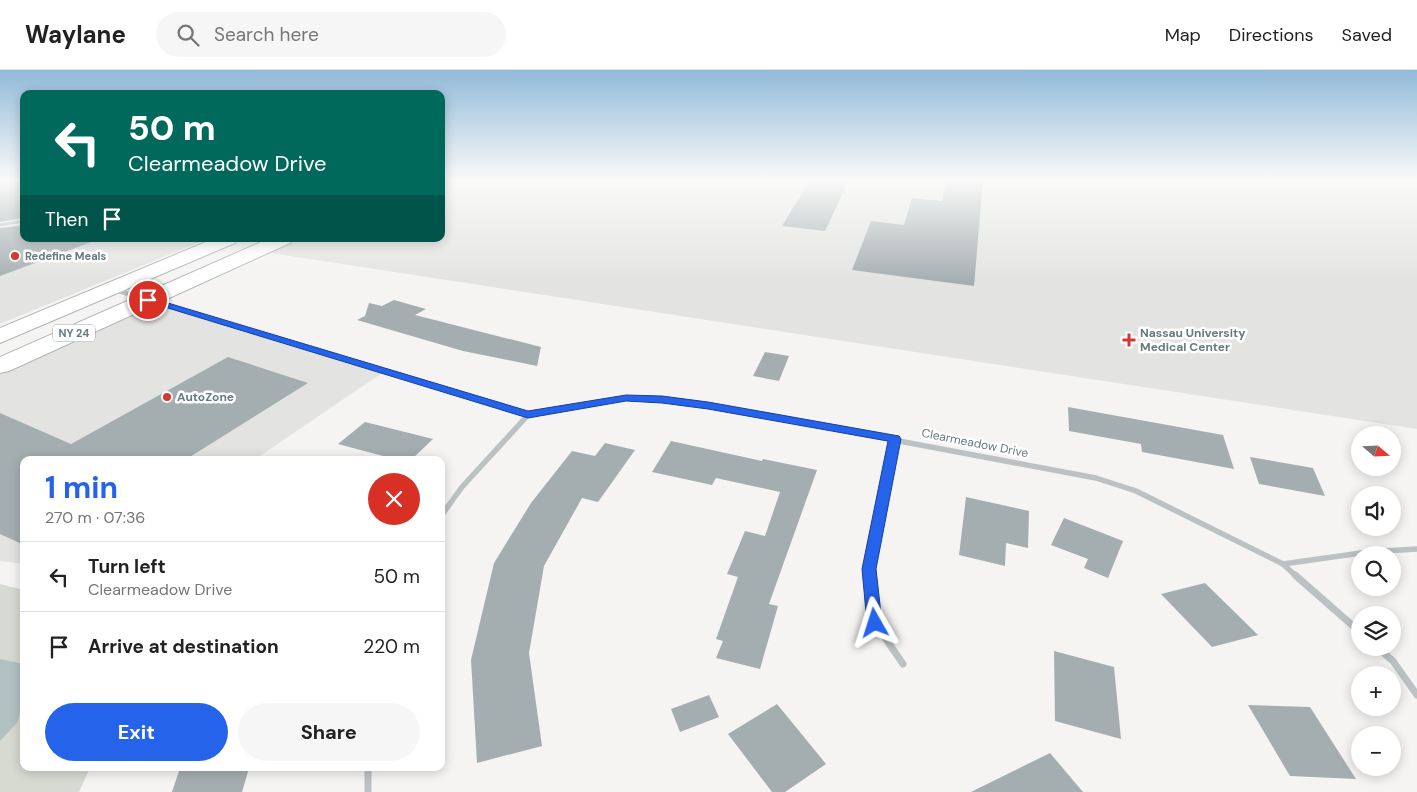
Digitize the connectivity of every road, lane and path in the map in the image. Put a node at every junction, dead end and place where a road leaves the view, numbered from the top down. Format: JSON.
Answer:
{"nodes":[{"id":1,"x":20,"y":222,"type":"edge"},
{"id":2,"x":0,"y":225,"type":"edge"},
{"id":3,"x":221,"y":242,"type":"edge"},
{"id":4,"x":276,"y":242,"type":"edge"},
{"id":5,"x":112,"y":289,"type":"junction"},
{"id":6,"x":148,"y":300,"type":"junction"},
{"id":7,"x":0,"y":336,"type":"edge"},
{"id":8,"x":0,"y":366,"type":"edge"},
{"id":9,"x":528,"y":415,"type":"junction"},
{"id":10,"x":895,"y":439,"type":"junction"},
{"id":11,"x":445,"y":510,"type":"edge"},
{"id":12,"x":1417,"y":549,"type":"edge"},
{"id":13,"x":1283,"y":564,"type":"junction"},
{"id":14,"x":1351,"y":624,"type":"edge"},
{"id":15,"x":1387,"y":656,"type":"edge"},
{"id":16,"x":903,"y":664,"type":"dead end"},
{"id":17,"x":1417,"y":695,"type":"edge"},
{"id":18,"x":368,"y":771,"type":"edge"},
{"id":19,"x":368,"y":792,"type":"edge"}],
"edges":[{"from":1,"to":2,"type":"street"},
{"from":3,"to":5,"type":"main road","number":"NY 24"},
{"from":4,"to":6,"type":"main road","number":"NY 24"},
{"from":5,"to":6,"type":"street","name":"Clearmeadow Drive"},
{"from":5,"to":7,"type":"main road","number":"NY 24"},
{"from":6,"to":8,"type":"main road","number":"NY 24"},
{"from":6,"to":9,"type":"street","name":"Clearmeadow Drive"},
{"from":9,"to":10,"type":"street","name":"Clearmeadow Drive"},
{"from":9,"to":11,"type":"street"},
{"from":10,"to":13,"type":"street","name":"Clearmeadow Drive"},
{"from":10,"to":16,"type":"street"},
{"from":12,"to":13,"type":"street"},
{"from":13,"to":14,"type":"street","name":"Clearmeadow Drive"},
{"from":15,"to":17,"type":"street"},
{"from":18,"to":19,"type":"street"}]}
